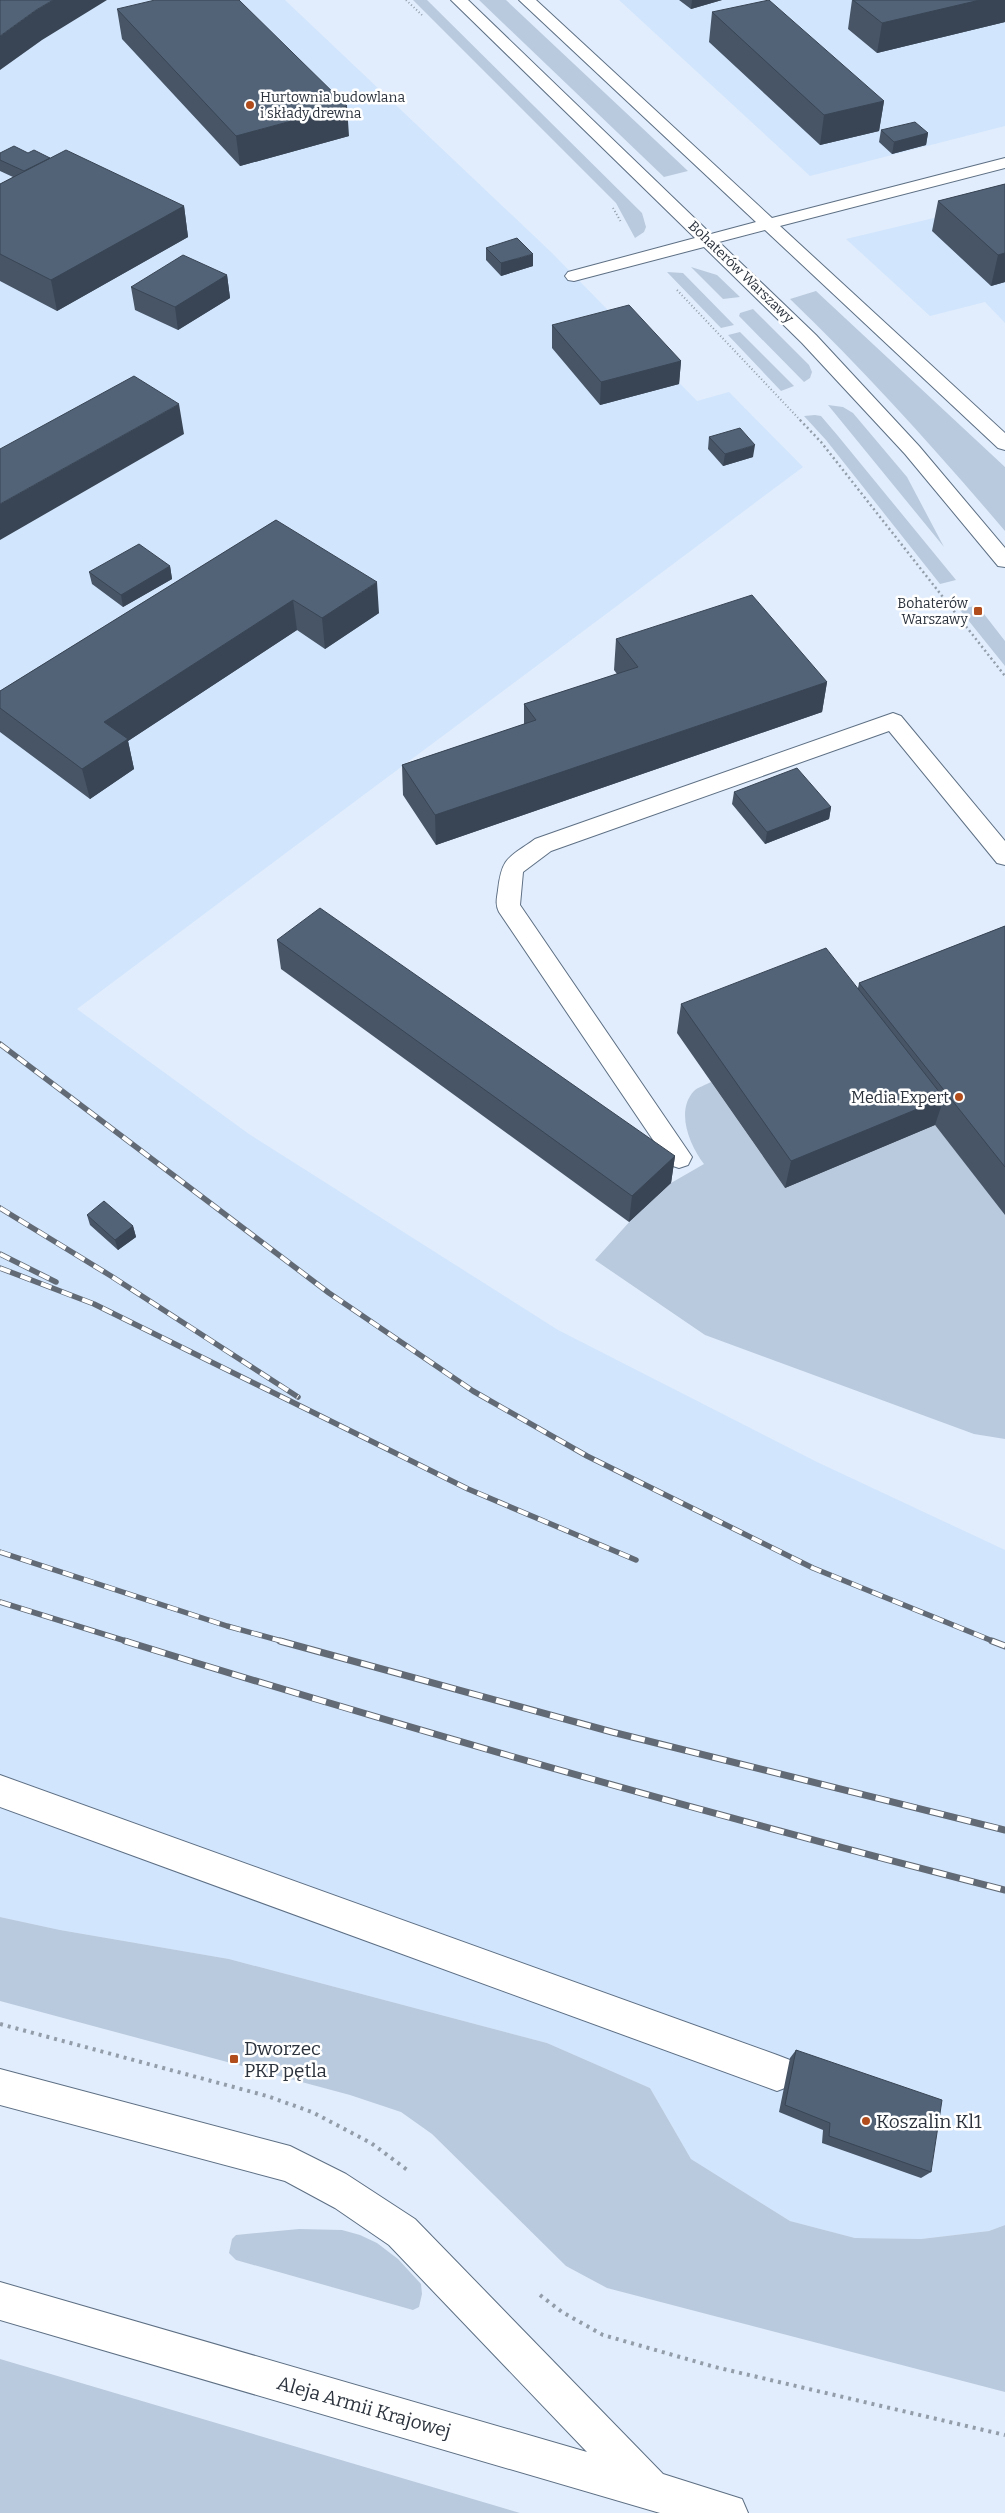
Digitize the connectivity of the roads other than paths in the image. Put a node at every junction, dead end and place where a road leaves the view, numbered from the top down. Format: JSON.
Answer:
{"nodes":[{"id":1,"x":459,"y":0,"type":"edge"},
{"id":2,"x":527,"y":0,"type":"edge"},
{"id":3,"x":1005,"y":163,"type":"edge"},
{"id":4,"x":768,"y":224,"type":"junction"},
{"id":5,"x":707,"y":240,"type":"junction"},
{"id":6,"x":574,"y":276,"type":"dead end"},
{"id":7,"x":1005,"y":444,"type":"edge"},
{"id":8,"x":1005,"y":561,"type":"edge"},
{"id":9,"x":1005,"y":857,"type":"edge"},
{"id":10,"x":679,"y":1156,"type":"dead end"},
{"id":11,"x":0,"y":1792,"type":"edge"},
{"id":12,"x":777,"y":2072,"type":"dead end"},
{"id":13,"x":0,"y":2087,"type":"edge"},
{"id":14,"x":0,"y":2301,"type":"edge"},
{"id":15,"x":652,"y":2491,"type":"junction"},
{"id":16,"x":728,"y":2513,"type":"edge"}],
"edges":[{"from":1,"to":5,"type":"street","name":"Bohaterów Warszawy"},
{"from":2,"to":4,"type":"street"},
{"from":3,"to":4,"type":"street"},
{"from":4,"to":5,"type":"street"},
{"from":4,"to":7,"type":"street"},
{"from":5,"to":6,"type":"street"},
{"from":5,"to":8,"type":"street","name":"Bohaterów Warszawy"},
{"from":9,"to":10,"type":"street"},
{"from":11,"to":12,"type":"street"},
{"from":13,"to":15,"type":"street"},
{"from":14,"to":15,"type":"street","name":"Aleja Armii Krajowej"},
{"from":15,"to":16,"type":"street","name":"Aleja Armii Krajowej"}]}
